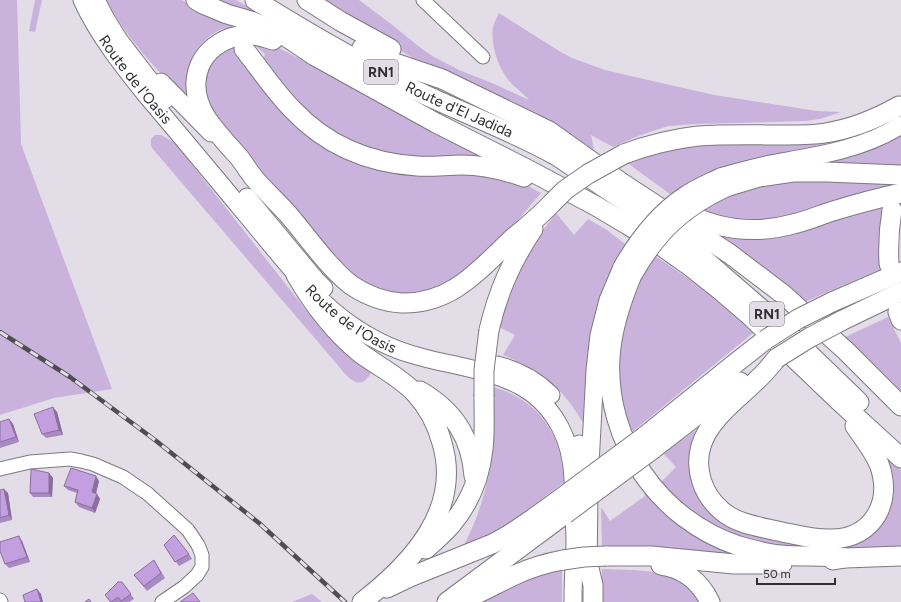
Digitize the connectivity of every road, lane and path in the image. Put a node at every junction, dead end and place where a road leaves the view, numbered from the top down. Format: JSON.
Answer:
{"nodes":[{"id":1,"x":82,"y":0,"type":"edge"},
{"id":2,"x":96,"y":0,"type":"edge"},
{"id":3,"x":196,"y":0,"type":"edge"},
{"id":4,"x":255,"y":0,"type":"edge"},
{"id":5,"x":276,"y":0,"type":"edge"},
{"id":6,"x":307,"y":0,"type":"edge"},
{"id":7,"x":423,"y":0,"type":"edge"},
{"id":8,"x":244,"y":49,"type":"tunnel mouth"},
{"id":9,"x":126,"y":50,"type":"junction"},
{"id":10,"x":315,"y":56,"type":"junction"},
{"id":11,"x":483,"y":57,"type":"dead end"},
{"id":12,"x":442,"y":79,"type":"junction"},
{"id":13,"x":900,"y":105,"type":"edge"},
{"id":14,"x":901,"y":125,"type":"edge"},
{"id":15,"x":901,"y":175,"type":"edge"},
{"id":16,"x":254,"y":178,"type":"junction"},
{"id":17,"x":723,"y":182,"type":"junction"},
{"id":18,"x":621,"y":191,"type":"junction"},
{"id":19,"x":901,"y":193,"type":"edge"},
{"id":20,"x":596,"y":206,"type":"junction"},
{"id":21,"x":547,"y":209,"type":"junction"},
{"id":22,"x":892,"y":210,"type":"dead end"},
{"id":23,"x":895,"y":268,"type":"edge"},
{"id":24,"x":627,"y":271,"type":"junction"},
{"id":25,"x":296,"y":275,"type":"junction"},
{"id":26,"x":901,"y":292,"type":"edge"},
{"id":27,"x":778,"y":358,"type":"junction"},
{"id":28,"x":405,"y":384,"type":"junction"},
{"id":29,"x":840,"y":402,"type":"junction"},
{"id":30,"x":901,"y":406,"type":"edge"},
{"id":31,"x":649,"y":443,"type":"junction"},
{"id":32,"x":901,"y":444,"type":"edge"},
{"id":33,"x":901,"y":458,"type":"edge"},
{"id":34,"x":0,"y":469,"type":"edge"},
{"id":35,"x":474,"y":487,"type":"junction"},
{"id":36,"x":588,"y":493,"type":"junction"},
{"id":37,"x":561,"y":508,"type":"junction"},
{"id":38,"x":615,"y":556,"type":"junction"},
{"id":39,"x":901,"y":556,"type":"edge"},
{"id":40,"x":844,"y":558,"type":"junction"},
{"id":41,"x":588,"y":564,"type":"junction"},
{"id":42,"x":401,"y":568,"type":"junction"},
{"id":43,"x":364,"y":600,"type":"edge"},
{"id":44,"x":162,"y":602,"type":"edge"},
{"id":45,"x":446,"y":602,"type":"edge"},
{"id":46,"x":454,"y":602,"type":"edge"},
{"id":47,"x":573,"y":602,"type":"edge"},
{"id":48,"x":588,"y":602,"type":"edge"},
{"id":49,"x":593,"y":602,"type":"edge"},
{"id":50,"x":710,"y":602,"type":"edge"}],
"edges":[{"from":1,"to":25,"type":"main road","name":"Route de l'Oasis"},
{"from":2,"to":9,"type":"main road","name":"Route de l'Oasis"},
{"from":3,"to":10,"type":"highway"},
{"from":4,"to":18,"type":"highway","name":"Route d'El Jadida","number":"RN1"},
{"from":5,"to":12,"type":"highway","name":"Route d'El Jadida","number":"RN1"},
{"from":6,"to":12,"type":"highway"},
{"from":7,"to":11,"type":"street"},
{"from":8,"to":20,"type":"highway"},
{"from":9,"to":16,"type":"main road"},
{"from":9,"to":36,"type":"main road","name":"Route de l'Oasis"},
{"from":10,"to":16,"type":"highway"},
{"from":10,"to":20,"type":"highway"},
{"from":12,"to":18,"type":"highway","name":"Route d'El Jadida","number":"RN1"},
{"from":13,"to":21,"type":"highway","bridge":true},
{"from":14,"to":17,"type":"main road"},
{"from":15,"to":17,"type":"highway"},
{"from":16,"to":21,"type":"highway"},
{"from":17,"to":24,"type":"highway","bridge":true},
{"from":18,"to":19,"type":"highway"},
{"from":18,"to":30,"type":"highway","number":"RN1"},
{"from":18,"to":32,"type":"highway","number":"RN1"},
{"from":20,"to":29,"type":"highway"},
{"from":21,"to":35,"type":"highway","bridge":true},
{"from":22,"to":23,"type":"highway"},
{"from":23,"to":31,"type":"highway","bridge":true},
{"from":24,"to":36,"type":"main road"},
{"from":24,"to":40,"type":"highway"},
{"from":25,"to":28,"type":"highway"},
{"from":25,"to":47,"type":"main road","name":"Route de l'Oasis"},
{"from":26,"to":27,"type":"highway","bridge":true},
{"from":27,"to":29,"type":"highway"},
{"from":27,"to":31,"type":"highway"},
{"from":28,"to":35,"type":"highway"},
{"from":28,"to":42,"type":"highway"},
{"from":29,"to":33,"type":"highway"},
{"from":31,"to":37,"type":"highway","bridge":true},
{"from":34,"to":44,"type":"street"},
{"from":35,"to":42,"type":"highway"},
{"from":36,"to":41,"type":"main road","name":"Route de l'Oasis"},
{"from":37,"to":43,"type":"highway"},
{"from":37,"to":45,"type":"highway"},
{"from":38,"to":40,"type":"highway"},
{"from":38,"to":46,"type":"highway","bridge":true},
{"from":38,"to":50,"type":"highway"},
{"from":39,"to":40,"type":"highway"},
{"from":41,"to":48,"type":"main road","name":"Route de l'Oasis"},
{"from":41,"to":49,"type":"highway"},
{"from":42,"to":43,"type":"highway"}]}
